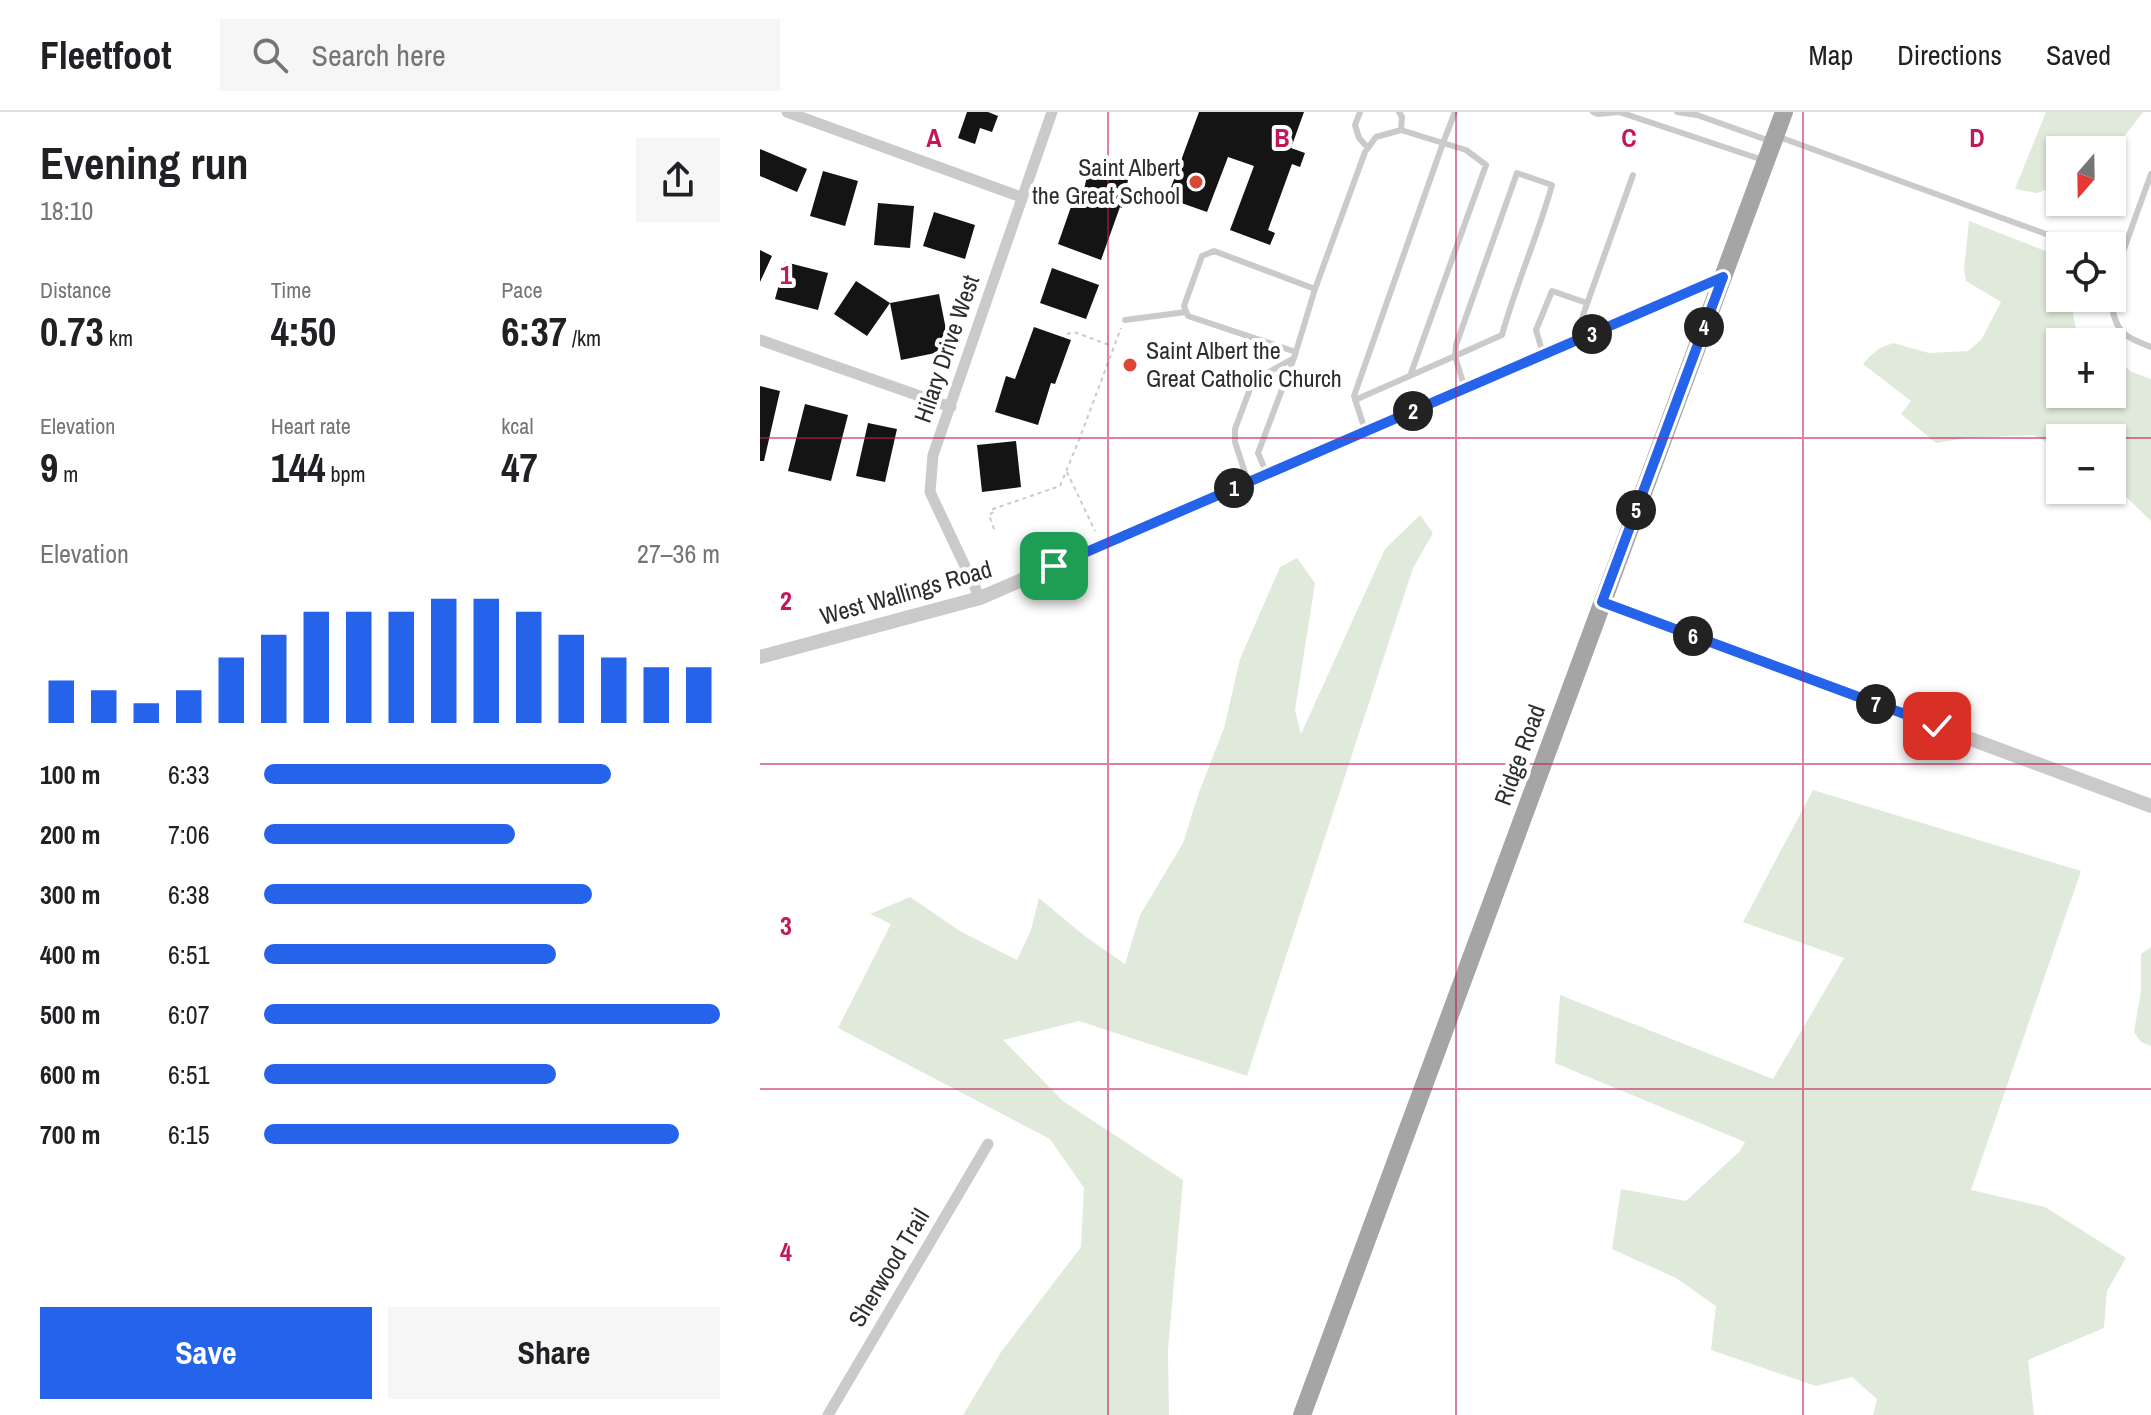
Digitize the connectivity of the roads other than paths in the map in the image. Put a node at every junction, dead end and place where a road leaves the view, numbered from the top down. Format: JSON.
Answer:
{"nodes":[{"id":1,"x":787,"y":112,"type":"edge"},
{"id":2,"x":1052,"y":112,"type":"edge"},
{"id":3,"x":1360,"y":112,"type":"edge"},
{"id":4,"x":1399,"y":112,"type":"edge"},
{"id":5,"x":1455,"y":112,"type":"edge"},
{"id":6,"x":1593,"y":112,"type":"edge"},
{"id":7,"x":1677,"y":112,"type":"edge"},
{"id":8,"x":1784,"y":112,"type":"edge"},
{"id":9,"x":1401,"y":130,"type":"junction"},
{"id":10,"x":1774,"y":139,"type":"junction"},
{"id":11,"x":1443,"y":143,"type":"junction"},
{"id":12,"x":1368,"y":148,"type":"junction"},
{"id":13,"x":1766,"y":162,"type":"junction"},
{"id":14,"x":2151,"y":174,"type":"edge"},
{"id":15,"x":1633,"y":175,"type":"dead end"},
{"id":16,"x":1021,"y":197,"type":"junction"},
{"id":17,"x":2046,"y":234,"type":"edge"},
{"id":18,"x":2126,"y":235,"type":"edge"},
{"id":19,"x":1723,"y":277,"type":"junction"},
{"id":20,"x":1315,"y":289,"type":"junction"},
{"id":21,"x":1587,"y":303,"type":"junction"},
{"id":22,"x":1186,"y":312,"type":"junction"},
{"id":23,"x":2113,"y":312,"type":"edge"},
{"id":24,"x":1125,"y":320,"type":"road end"},
{"id":25,"x":1590,"y":335,"type":"junction"},
{"id":26,"x":760,"y":340,"type":"edge"},
{"id":27,"x":2151,"y":347,"type":"edge"},
{"id":28,"x":1295,"y":355,"type":"junction"},
{"id":29,"x":1544,"y":355,"type":"junction"},
{"id":30,"x":1455,"y":356,"type":"junction"},
{"id":31,"x":1410,"y":376,"type":"junction"},
{"id":32,"x":1465,"y":389,"type":"junction"},
{"id":33,"x":1355,"y":400,"type":"junction"},
{"id":34,"x":951,"y":407,"type":"junction"},
{"id":35,"x":1366,"y":431,"type":"junction"},
{"id":36,"x":1267,"y":474,"type":"junction"},
{"id":37,"x":1248,"y":482,"type":"junction"},
{"id":38,"x":980,"y":598,"type":"junction"},
{"id":39,"x":1602,"y":602,"type":"junction"},
{"id":40,"x":760,"y":657,"type":"edge"},
{"id":41,"x":2151,"y":806,"type":"edge"},
{"id":42,"x":988,"y":1144,"type":"dead end"},
{"id":43,"x":828,"y":1415,"type":"edge"},
{"id":44,"x":1302,"y":1415,"type":"edge"}],
"edges":[{"from":1,"to":16,"type":"street"},
{"from":2,"to":16,"type":"street","name":"Hilary Drive West"},
{"from":3,"to":12,"type":"lane"},
{"from":4,"to":9,"type":"lane"},
{"from":5,"to":11,"type":"lane"},
{"from":6,"to":13,"type":"lane"},
{"from":7,"to":10,"type":"lane"},
{"from":8,"to":10,"type":"main road","name":"Ridge Road"},
{"from":9,"to":11,"type":"lane"},
{"from":9,"to":12,"type":"lane"},
{"from":10,"to":13,"type":"main road","name":"Ridge Road"},
{"from":10,"to":17,"type":"lane"},
{"from":11,"to":31,"type":"lane"},
{"from":11,"to":33,"type":"lane"},
{"from":12,"to":20,"type":"lane"},
{"from":13,"to":19,"type":"main road","name":"Ridge Road"},
{"from":14,"to":18,"type":"lane"},
{"from":15,"to":21,"type":"lane"},
{"from":16,"to":34,"type":"street","name":"Hilary Drive West"},
{"from":19,"to":25,"type":"street","name":"West Wallings Road"},
{"from":19,"to":39,"type":"main road","name":"Ridge Road"},
{"from":20,"to":22,"type":"lane"},
{"from":20,"to":28,"type":"lane"},
{"from":21,"to":25,"type":"lane"},
{"from":21,"to":29,"type":"lane"},
{"from":22,"to":24,"type":"lane"},
{"from":22,"to":28,"type":"lane"},
{"from":23,"to":27,"type":"lane"},
{"from":25,"to":29,"type":"street","name":"West Wallings Road"},
{"from":26,"to":34,"type":"street"},
{"from":28,"to":36,"type":"lane"},
{"from":28,"to":37,"type":"lane"},
{"from":29,"to":32,"type":"street","name":"West Wallings Road"},
{"from":30,"to":30,"type":"lane"},
{"from":30,"to":31,"type":"lane"},
{"from":30,"to":32,"type":"lane"},
{"from":31,"to":33,"type":"lane"},
{"from":32,"to":35,"type":"street","name":"West Wallings Road"},
{"from":33,"to":35,"type":"lane"},
{"from":34,"to":38,"type":"street","name":"Hilary Drive West"},
{"from":35,"to":36,"type":"street","name":"West Wallings Road"},
{"from":36,"to":37,"type":"street","name":"West Wallings Road"},
{"from":37,"to":38,"type":"street","name":"West Wallings Road"},
{"from":38,"to":40,"type":"street","name":"West Wallings Road"},
{"from":39,"to":41,"type":"street"},
{"from":39,"to":44,"type":"main road","name":"Ridge Road"},
{"from":42,"to":43,"type":"street","name":"Sherwood Trail"}]}
